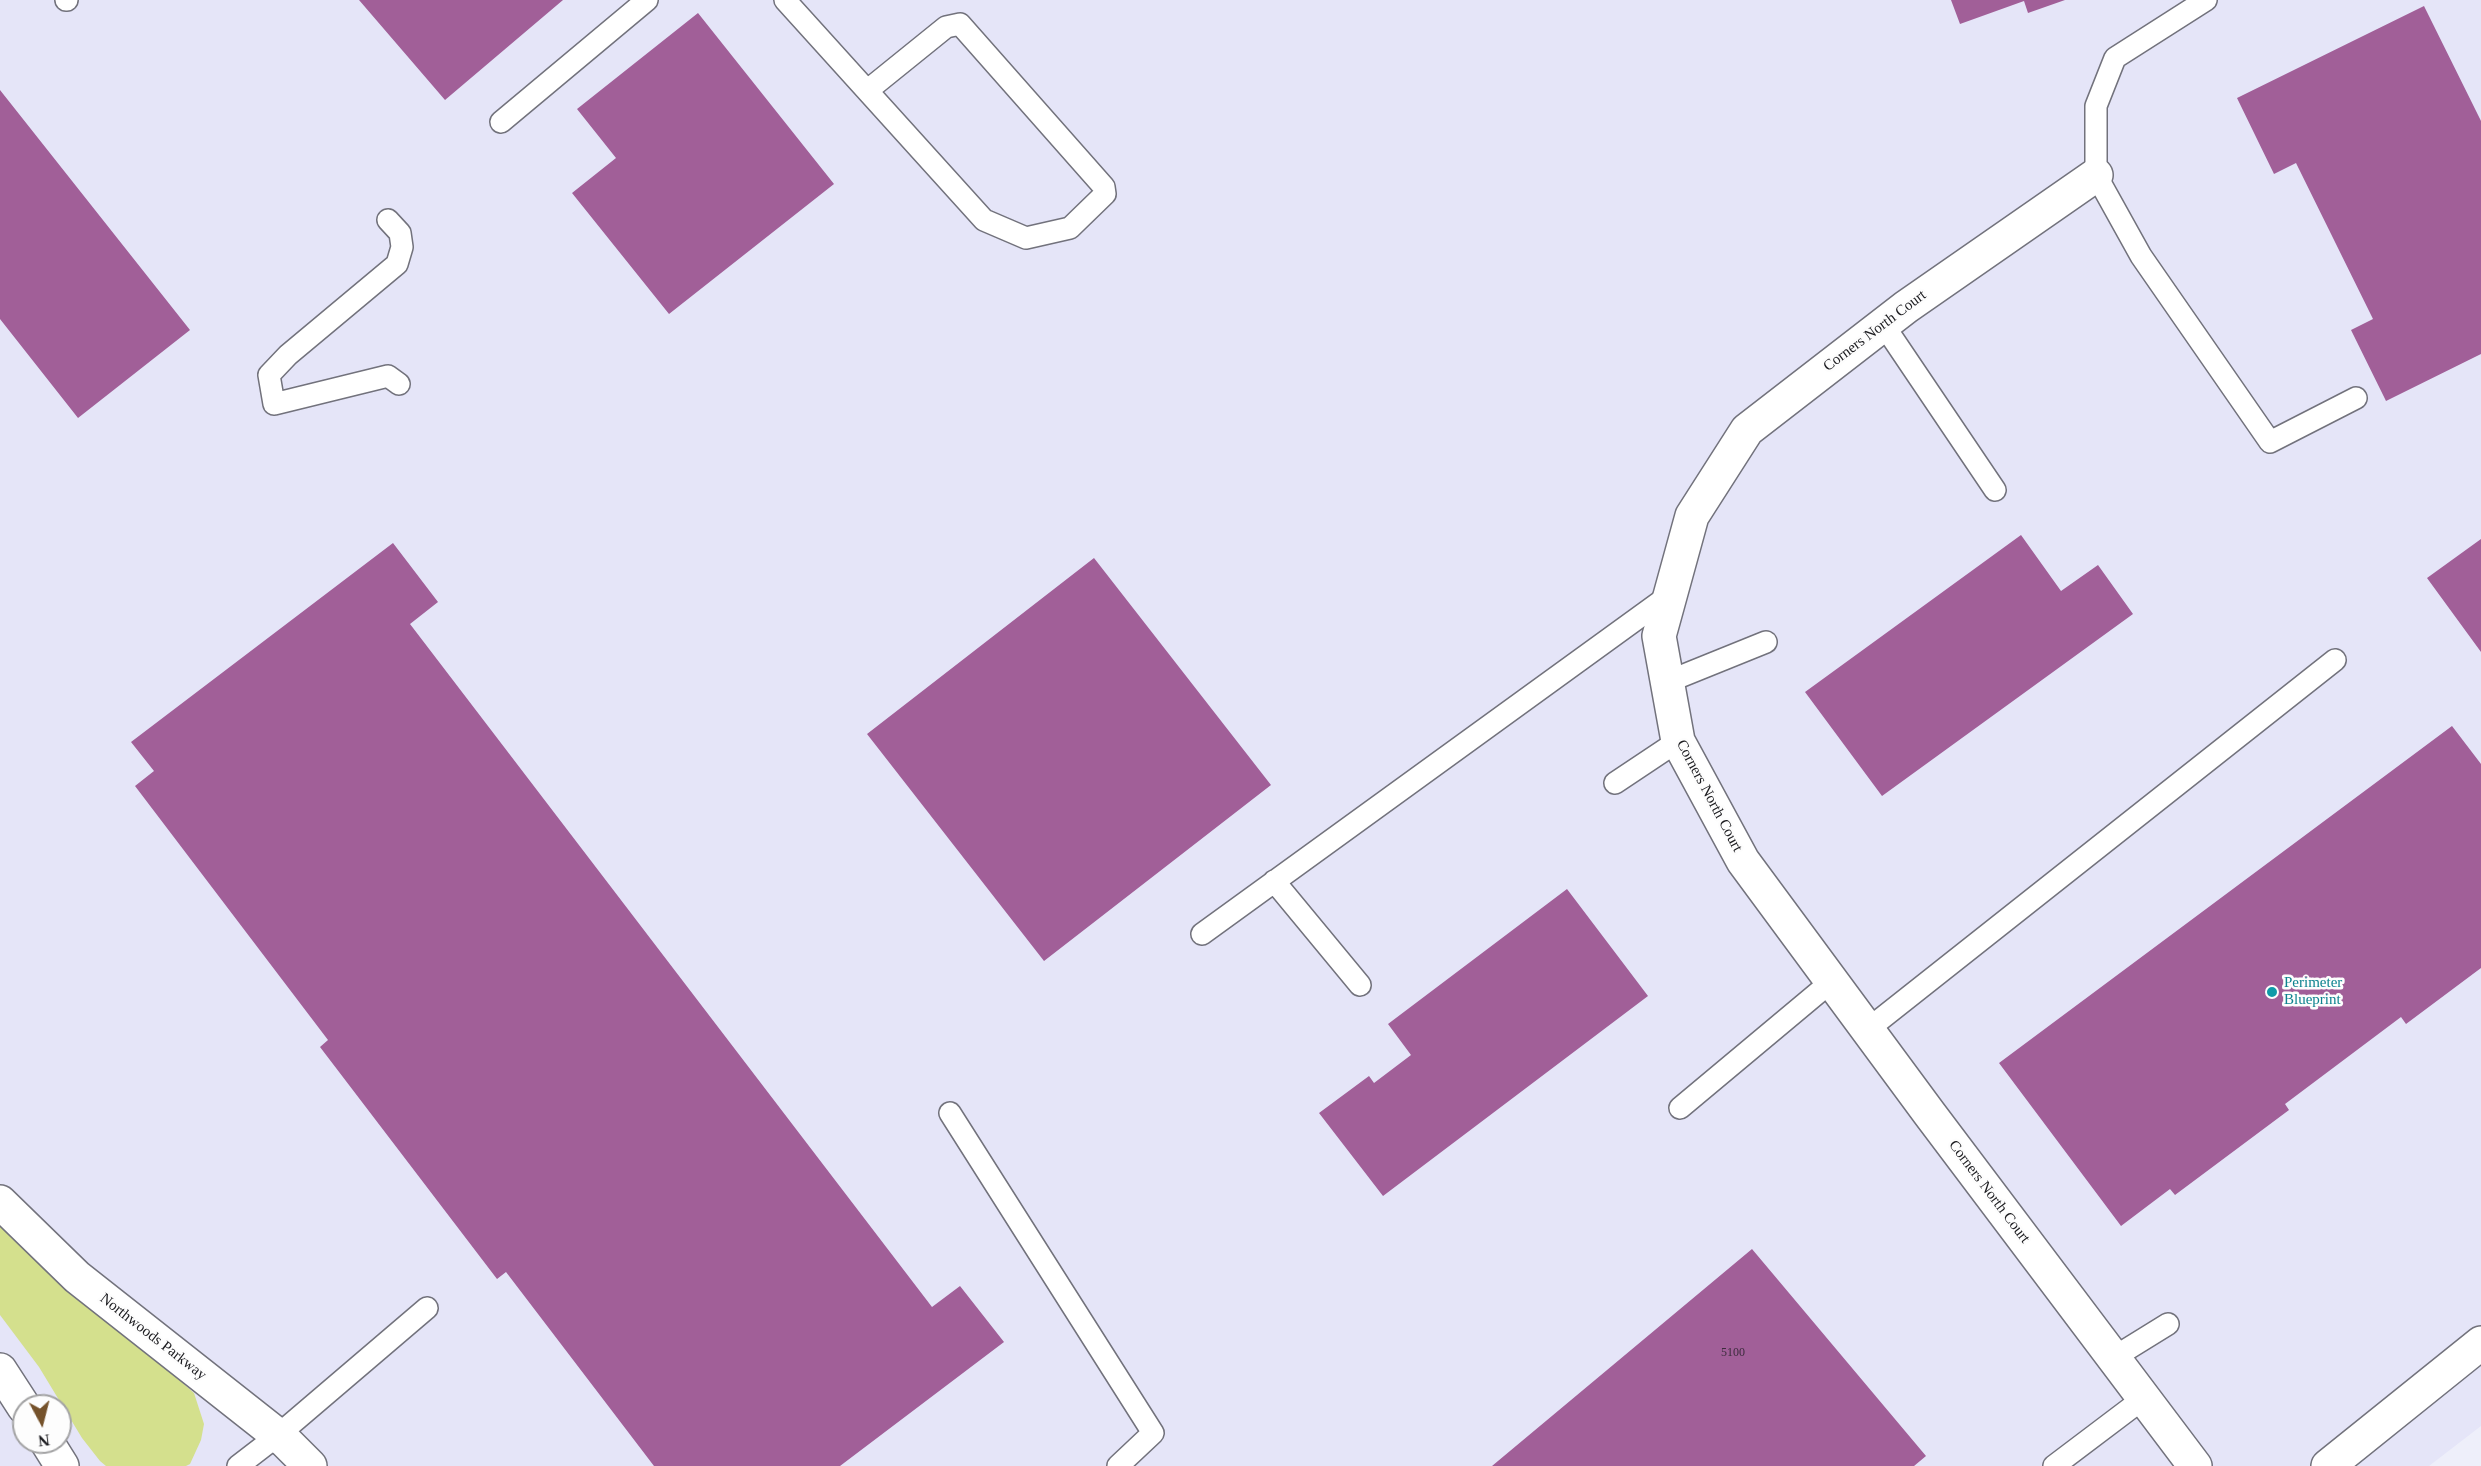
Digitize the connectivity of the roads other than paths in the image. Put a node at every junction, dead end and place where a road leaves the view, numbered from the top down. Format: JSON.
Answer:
{"nodes":[{"id":1,"x":647,"y":0,"type":"edge"},
{"id":2,"x":785,"y":0,"type":"edge"},
{"id":3,"x":2206,"y":0,"type":"edge"},
{"id":4,"x":868,"y":90,"type":"junction"},
{"id":5,"x":501,"y":122,"type":"dead end"},
{"id":6,"x":2096,"y":175,"type":"junction"},
{"id":7,"x":388,"y":220,"type":"dead end"},
{"id":8,"x":1883,"y":324,"type":"junction"},
{"id":9,"x":399,"y":384,"type":"dead end"},
{"id":10,"x":2356,"y":398,"type":"dead end"},
{"id":11,"x":1995,"y":490,"type":"dead end"},
{"id":12,"x":1671,"y":594,"type":"junction"},
{"id":13,"x":1766,"y":642,"type":"dead end"},
{"id":14,"x":2336,"y":660,"type":"dead end"},
{"id":15,"x":1667,"y":682,"type":"junction"},
{"id":16,"x":1678,"y":741,"type":"junction"},
{"id":17,"x":1615,"y":783,"type":"dead end"},
{"id":18,"x":1274,"y":881,"type":"junction"},
{"id":19,"x":1202,"y":934,"type":"dead end"},
{"id":20,"x":1832,"y":981,"type":"junction"},
{"id":21,"x":1360,"y":985,"type":"dead end"},
{"id":22,"x":1867,"y":1030,"type":"junction"},
{"id":23,"x":1680,"y":1108,"type":"dead end"},
{"id":24,"x":950,"y":1113,"type":"dead end"},
{"id":25,"x":0,"y":1202,"type":"edge"},
{"id":26,"x":427,"y":1308,"type":"dead end"},
{"id":27,"x":2168,"y":1324,"type":"dead end"},
{"id":28,"x":2481,"y":1343,"type":"edge"},
{"id":29,"x":2113,"y":1358,"type":"junction"},
{"id":30,"x":0,"y":1370,"type":"edge"},
{"id":31,"x":16,"y":1394,"type":"edge"},
{"id":32,"x":2144,"y":1398,"type":"junction"},
{"id":33,"x":277,"y":1436,"type":"junction"},
{"id":34,"x":238,"y":1466,"type":"edge"},
{"id":35,"x":310,"y":1466,"type":"edge"},
{"id":36,"x":1118,"y":1466,"type":"edge"},
{"id":37,"x":2054,"y":1466,"type":"edge"},
{"id":38,"x":2195,"y":1466,"type":"edge"},
{"id":39,"x":2328,"y":1466,"type":"edge"}],
"edges":[{"from":1,"to":5,"type":"lane"},
{"from":2,"to":4,"type":"lane"},
{"from":3,"to":6,"type":"lane"},
{"from":4,"to":4,"type":"lane"},
{"from":6,"to":8,"type":"main road","name":"Corners North Court"},
{"from":6,"to":10,"type":"lane"},
{"from":7,"to":9,"type":"lane"},
{"from":8,"to":11,"type":"lane"},
{"from":8,"to":12,"type":"main road","name":"Corners North Court"},
{"from":12,"to":15,"type":"main road","name":"Corners North Court"},
{"from":12,"to":18,"type":"lane"},
{"from":13,"to":15,"type":"lane"},
{"from":14,"to":22,"type":"lane"},
{"from":15,"to":16,"type":"main road","name":"Corners North Court"},
{"from":16,"to":17,"type":"lane"},
{"from":16,"to":20,"type":"main road","name":"Corners North Court"},
{"from":18,"to":19,"type":"lane"},
{"from":18,"to":21,"type":"lane"},
{"from":20,"to":22,"type":"main road","name":"Corners North Court"},
{"from":20,"to":23,"type":"lane"},
{"from":22,"to":29,"type":"main road","name":"Corners North Court"},
{"from":24,"to":36,"type":"lane"},
{"from":25,"to":33,"type":"main road","name":"Northwoods Parkway"},
{"from":26,"to":33,"type":"lane"},
{"from":27,"to":29,"type":"lane"},
{"from":28,"to":39,"type":"main road"},
{"from":29,"to":32,"type":"main road","name":"Corners North Court"},
{"from":30,"to":31,"type":"main road"},
{"from":32,"to":37,"type":"lane"},
{"from":32,"to":38,"type":"main road","name":"Corners North Court"},
{"from":33,"to":34,"type":"lane"},
{"from":33,"to":35,"type":"main road","name":"Northwoods Parkway"}]}
